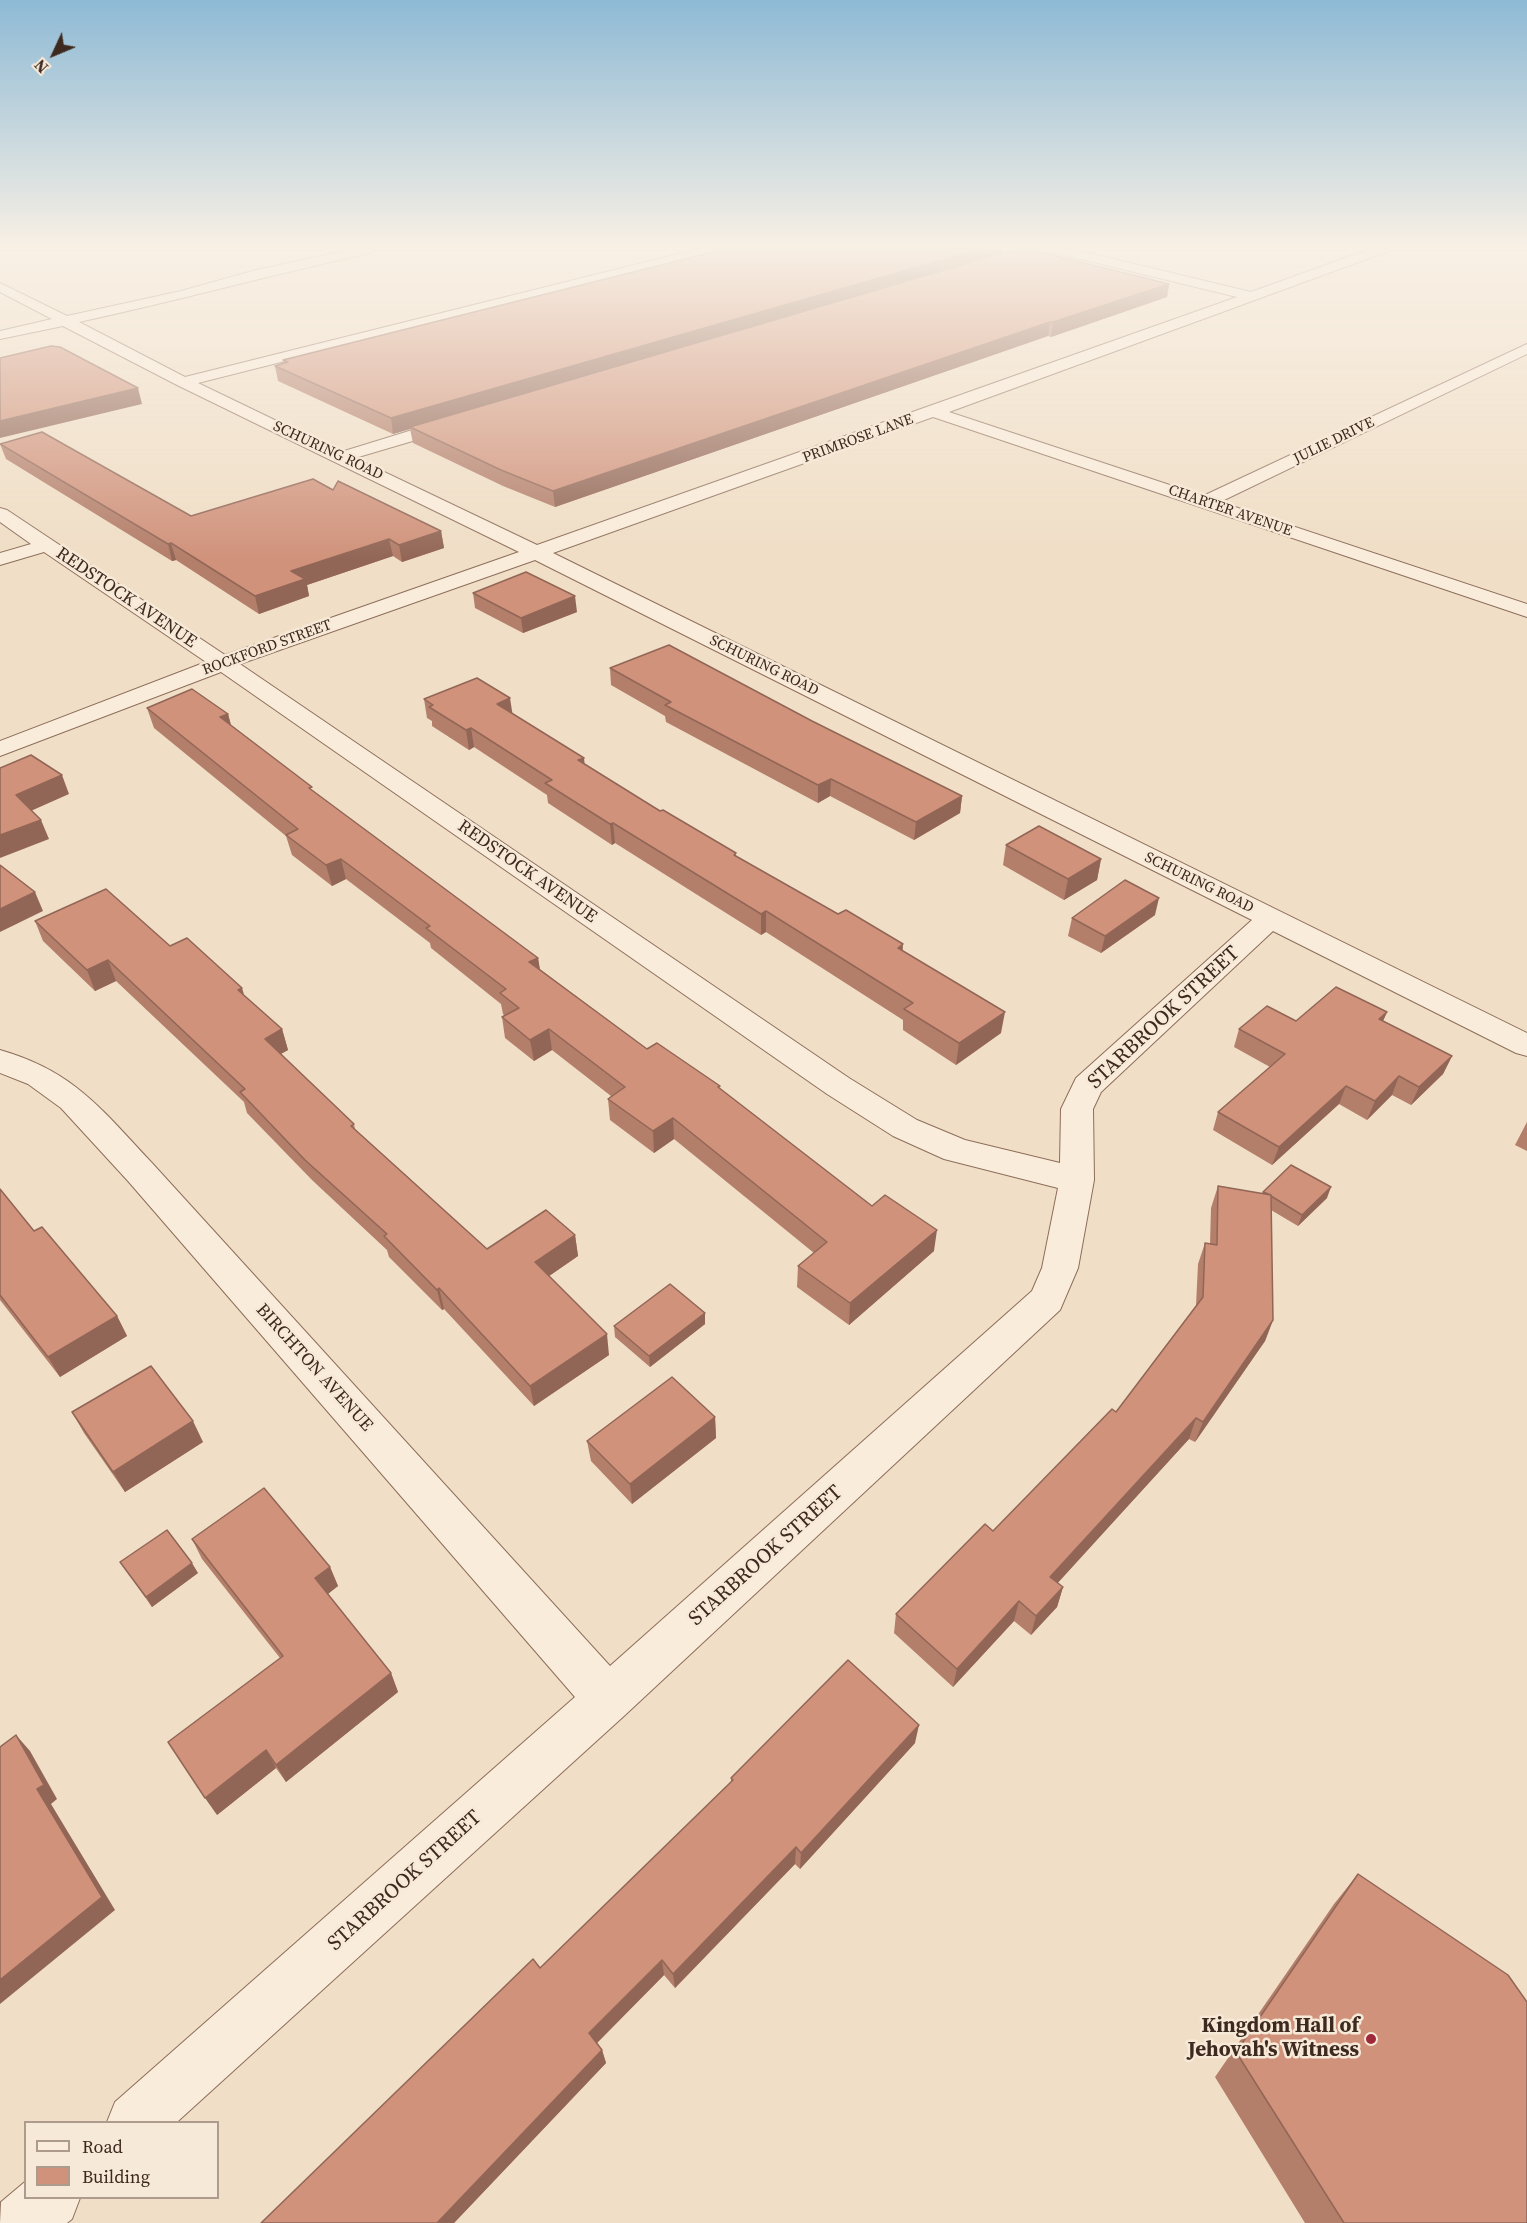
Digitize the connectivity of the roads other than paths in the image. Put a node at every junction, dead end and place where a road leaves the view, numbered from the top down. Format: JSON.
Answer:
{"nodes":[{"id":1,"x":127,"y":353,"type":"edge"},
{"id":2,"x":299,"y":353,"type":"edge"},
{"id":3,"x":1095,"y":353,"type":"edge"},
{"id":4,"x":1517,"y":353,"type":"edge"},
{"id":5,"x":183,"y":382,"type":"junction"},
{"id":6,"x":933,"y":412,"type":"junction"},
{"id":7,"x":465,"y":420,"type":"edge"},
{"id":8,"x":341,"y":457,"type":"junction"},
{"id":9,"x":1206,"y":502,"type":"junction"},
{"id":10,"x":0,"y":514,"type":"edge"},
{"id":11,"x":47,"y":545,"type":"junction"},
{"id":12,"x":537,"y":553,"type":"junction"},
{"id":13,"x":0,"y":559,"type":"edge"},
{"id":14,"x":1527,"y":611,"type":"edge"},
{"id":15,"x":223,"y":663,"type":"junction"},
{"id":16,"x":0,"y":748,"type":"edge"},
{"id":17,"x":1270,"y":919,"type":"junction"},
{"id":18,"x":1527,"y":1046,"type":"edge"},
{"id":19,"x":0,"y":1061,"type":"edge"},
{"id":20,"x":1077,"y":1180,"type":"junction"},
{"id":21,"x":608,"y":1699,"type":"junction"},
{"id":22,"x":136,"y":2121,"type":"edge"},
{"id":23,"x":50,"y":2199,"type":"edge"},
{"id":24,"x":22,"y":2223,"type":"edge"}],
"edges":[{"from":1,"to":5,"type":"street","name":"SCHURING ROAD"},
{"from":2,"to":5,"type":"street"},
{"from":3,"to":6,"type":"street","name":"PRIMROSE LANE"},
{"from":4,"to":9,"type":"street","name":"JULIE DRIVE"},
{"from":5,"to":8,"type":"street","name":"SCHURING ROAD"},
{"from":6,"to":9,"type":"street","name":"CHARTER AVENUE"},
{"from":6,"to":12,"type":"street","name":"PRIMROSE LANE"},
{"from":7,"to":8,"type":"street"},
{"from":8,"to":12,"type":"street","name":"SCHURING ROAD"},
{"from":9,"to":14,"type":"street","name":"CHARTER AVENUE"},
{"from":10,"to":11,"type":"street","name":"REDSTOCK AVENUE"},
{"from":11,"to":13,"type":"street"},
{"from":11,"to":15,"type":"street","name":"REDSTOCK AVENUE"},
{"from":12,"to":15,"type":"street","name":"ROCKFORD STREET"},
{"from":12,"to":17,"type":"street","name":"SCHURING ROAD"},
{"from":15,"to":16,"type":"street","name":"ROCKFORD STREET"},
{"from":15,"to":20,"type":"street","name":"REDSTOCK AVENUE"},
{"from":17,"to":18,"type":"street","name":"SCHURING ROAD"},
{"from":17,"to":20,"type":"street","name":"STARBROOK STREET"},
{"from":19,"to":21,"type":"street","name":"BIRCHTON AVENUE"},
{"from":20,"to":21,"type":"street","name":"STARBROOK STREET"},
{"from":21,"to":22,"type":"street","name":"STARBROOK STREET"},
{"from":23,"to":24,"type":"street"}]}
